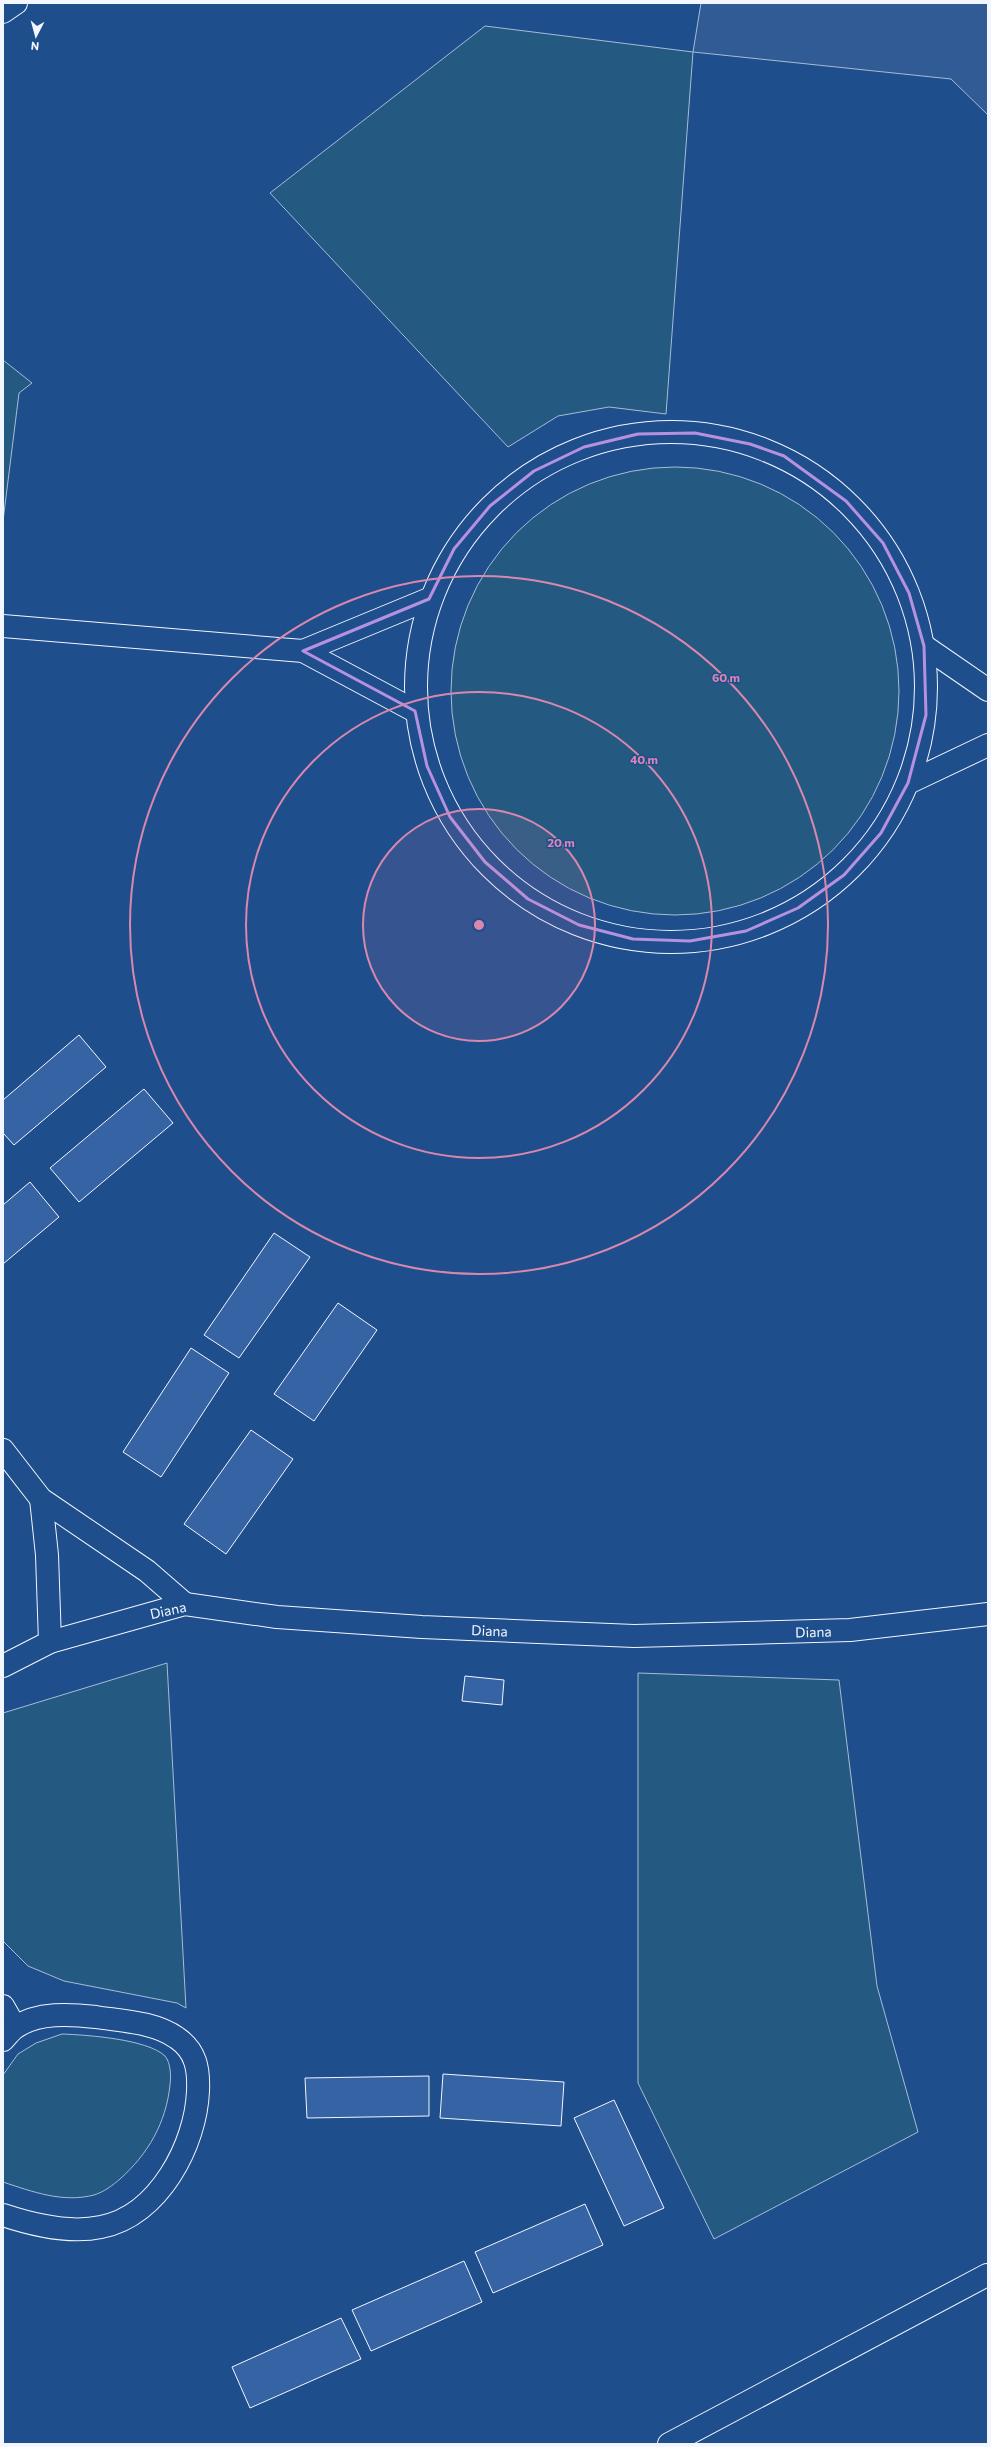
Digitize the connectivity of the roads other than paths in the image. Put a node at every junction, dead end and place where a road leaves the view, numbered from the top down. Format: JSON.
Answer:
{"nodes":[{"id":1,"x":16,"y":3,"type":"edge"},
{"id":2,"x":3,"y":12,"type":"edge"},
{"id":3,"x":429,"y":599,"type":"junction"},
{"id":4,"x":3,"y":626,"type":"edge"},
{"id":5,"x":924,"y":646,"type":"junction"},
{"id":6,"x":303,"y":651,"type":"junction"},
{"id":7,"x":988,"y":690,"type":"edge"},
{"id":8,"x":415,"y":711,"type":"junction"},
{"id":9,"x":988,"y":745,"type":"edge"},
{"id":10,"x":908,"y":783,"type":"junction"},
{"id":11,"x":3,"y":1450,"type":"edge"},
{"id":12,"x":41,"y":1499,"type":"junction"},
{"id":13,"x":185,"y":1604,"type":"junction"},
{"id":14,"x":988,"y":1614,"type":"edge"},
{"id":15,"x":50,"y":1642,"type":"junction"},
{"id":16,"x":3,"y":1666,"type":"edge"},
{"id":17,"x":3,"y":2006,"type":"edge"},
{"id":18,"x":9,"y":2033,"type":"edge"},
{"id":19,"x":3,"y":2215,"type":"edge"},
{"id":20,"x":987,"y":2275,"type":"dead end"},
{"id":21,"x":669,"y":2444,"type":"edge"}],
"edges":[{"from":1,"to":2,"type":"street"},
{"from":3,"to":5,"type":"street"},
{"from":3,"to":6,"type":"street"},
{"from":3,"to":8,"type":"street"},
{"from":4,"to":6,"type":"street"},
{"from":5,"to":7,"type":"street"},
{"from":5,"to":10,"type":"street"},
{"from":6,"to":8,"type":"street"},
{"from":8,"to":10,"type":"street"},
{"from":9,"to":10,"type":"street"},
{"from":11,"to":12,"type":"street"},
{"from":12,"to":13,"type":"street"},
{"from":12,"to":15,"type":"street"},
{"from":13,"to":14,"type":"street","name":"Diana"},
{"from":13,"to":15,"type":"street","name":"Diana"},
{"from":15,"to":16,"type":"street","name":"Diana"},
{"from":17,"to":18,"type":"street"},
{"from":18,"to":19,"type":"street"},
{"from":20,"to":21,"type":"street"}]}
